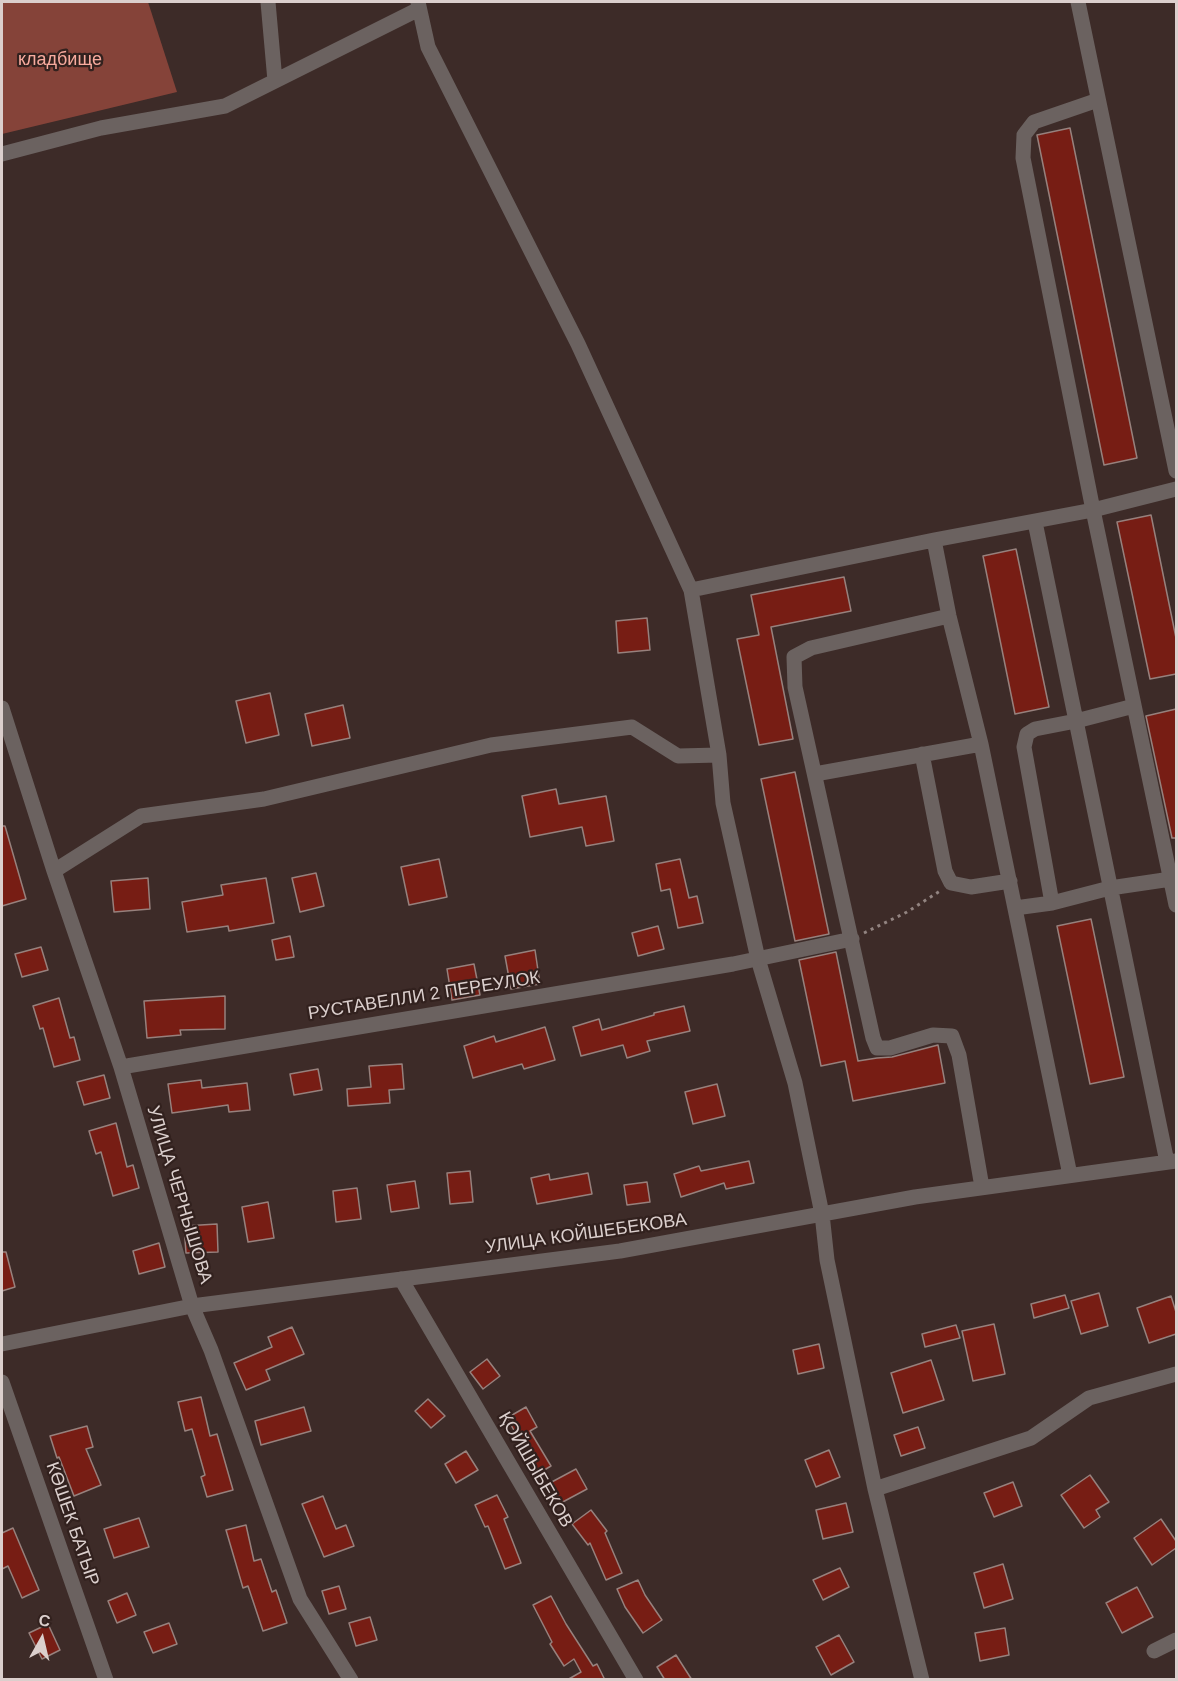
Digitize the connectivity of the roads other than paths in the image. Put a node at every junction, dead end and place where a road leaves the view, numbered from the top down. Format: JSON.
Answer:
{"nodes":[{"id":1,"x":267,"y":2,"type":"edge"},
{"id":2,"x":1077,"y":2,"type":"edge"},
{"id":3,"x":419,"y":5,"type":"edge"},
{"id":4,"x":275,"y":81,"type":"junction"},
{"id":5,"x":1098,"y":100,"type":"junction"},
{"id":6,"x":2,"y":154,"type":"edge"},
{"id":7,"x":1170,"y":406,"type":"edge"},
{"id":8,"x":1176,"y":471,"type":"edge"},
{"id":9,"x":1176,"y":489,"type":"edge"},
{"id":10,"x":1093,"y":510,"type":"junction"},
{"id":11,"x":1035,"y":522,"type":"junction"},
{"id":12,"x":934,"y":540,"type":"junction"},
{"id":13,"x":691,"y":590,"type":"junction"},
{"id":14,"x":949,"y":616,"type":"junction"},
{"id":15,"x":1134,"y":706,"type":"junction"},
{"id":16,"x":2,"y":708,"type":"edge"},
{"id":17,"x":1076,"y":721,"type":"junction"},
{"id":18,"x":981,"y":744,"type":"junction"},
{"id":19,"x":922,"y":754,"type":"junction"},
{"id":20,"x":719,"y":755,"type":"junction"},
{"id":21,"x":815,"y":774,"type":"junction"},
{"id":22,"x":54,"y":871,"type":"junction"},
{"id":23,"x":1171,"y":879,"type":"junction"},
{"id":24,"x":1010,"y":882,"type":"junction"},
{"id":25,"x":1110,"y":888,"type":"junction"},
{"id":26,"x":1052,"y":903,"type":"junction"},
{"id":27,"x":1176,"y":905,"type":"edge"},
{"id":28,"x":1015,"y":908,"type":"junction"},
{"id":29,"x":852,"y":939,"type":"junction"},
{"id":30,"x":759,"y":959,"type":"junction"},
{"id":31,"x":121,"y":1067,"type":"junction"},
{"id":32,"x":1172,"y":1161,"type":"edge"},
{"id":33,"x":1070,"y":1175,"type":"junction"},
{"id":34,"x":982,"y":1187,"type":"junction"},
{"id":35,"x":822,"y":1214,"type":"junction"},
{"id":36,"x":401,"y":1280,"type":"junction"},
{"id":37,"x":192,"y":1306,"type":"junction"},
{"id":38,"x":2,"y":1344,"type":"edge"},
{"id":39,"x":1176,"y":1374,"type":"edge"},
{"id":40,"x":2,"y":1382,"type":"edge"},
{"id":41,"x":875,"y":1489,"type":"junction"},
{"id":42,"x":1176,"y":1640,"type":"edge"},
{"id":43,"x":1154,"y":1651,"type":"dead end"},
{"id":44,"x":106,"y":1680,"type":"edge"},
{"id":45,"x":351,"y":1680,"type":"edge"},
{"id":46,"x":636,"y":1680,"type":"edge"},
{"id":47,"x":922,"y":1680,"type":"edge"}],
"edges":[{"from":1,"to":4,"type":"street"},
{"from":2,"to":5,"type":"street"},
{"from":3,"to":4,"type":"street"},
{"from":3,"to":13,"type":"street"},
{"from":4,"to":6,"type":"street"},
{"from":5,"to":7,"type":"street"},
{"from":5,"to":10,"type":"street"},
{"from":7,"to":8,"type":"street"},
{"from":9,"to":10,"type":"street"},
{"from":10,"to":11,"type":"street"},
{"from":10,"to":15,"type":"street"},
{"from":11,"to":12,"type":"street"},
{"from":11,"to":17,"type":"street"},
{"from":12,"to":13,"type":"street"},
{"from":12,"to":14,"type":"street"},
{"from":13,"to":20,"type":"street"},
{"from":14,"to":18,"type":"street"},
{"from":14,"to":21,"type":"street"},
{"from":15,"to":17,"type":"street"},
{"from":15,"to":23,"type":"street"},
{"from":16,"to":22,"type":"street","name":"УЛИЦА ЧЕРНЫШОВА"},
{"from":17,"to":25,"type":"street"},
{"from":17,"to":26,"type":"street"},
{"from":18,"to":19,"type":"street"},
{"from":18,"to":24,"type":"street"},
{"from":19,"to":21,"type":"street"},
{"from":19,"to":24,"type":"street"},
{"from":20,"to":22,"type":"street"},
{"from":20,"to":30,"type":"street"},
{"from":21,"to":29,"type":"street"},
{"from":22,"to":31,"type":"street","name":"УЛИЦА ЧЕРНЫШОВА"},
{"from":23,"to":25,"type":"street"},
{"from":23,"to":27,"type":"street"},
{"from":24,"to":28,"type":"street"},
{"from":25,"to":26,"type":"street"},
{"from":25,"to":32,"type":"street"},
{"from":26,"to":28,"type":"street"},
{"from":28,"to":33,"type":"street"},
{"from":29,"to":30,"type":"street","name":"РУСТАВЕЛЛИ 2 ПЕРЕУЛОК"},
{"from":29,"to":34,"type":"street"},
{"from":30,"to":31,"type":"street","name":"РУСТАВЕЛЛИ 2 ПЕРЕУЛОК"},
{"from":30,"to":35,"type":"street"},
{"from":31,"to":37,"type":"street","name":"УЛИЦА ЧЕРНЫШОВА"},
{"from":32,"to":33,"type":"street","name":"УЛИЦА КОЙШЕБЕКОВА"},
{"from":33,"to":34,"type":"street","name":"УЛИЦА КОЙШЕБЕКОВА"},
{"from":34,"to":35,"type":"street","name":"УЛИЦА КОЙШЕБЕКОВА"},
{"from":35,"to":36,"type":"street","name":"УЛИЦА КОЙШЕБЕКОВА"},
{"from":35,"to":41,"type":"street"},
{"from":36,"to":37,"type":"street","name":"УЛИЦА КОЙШЕБЕКОВА"},
{"from":36,"to":46,"type":"street","name":"ҚОЙШЫБЕКОВ"},
{"from":37,"to":38,"type":"street","name":"УЛИЦА КОЙШЕБЕКОВА"},
{"from":37,"to":45,"type":"street","name":"УЛИЦА ЧЕРНЫШОВА"},
{"from":39,"to":41,"type":"street"},
{"from":40,"to":44,"type":"street","name":"КӨШЕК БАТЫР"},
{"from":41,"to":47,"type":"street"},
{"from":42,"to":43,"type":"street"}]}
